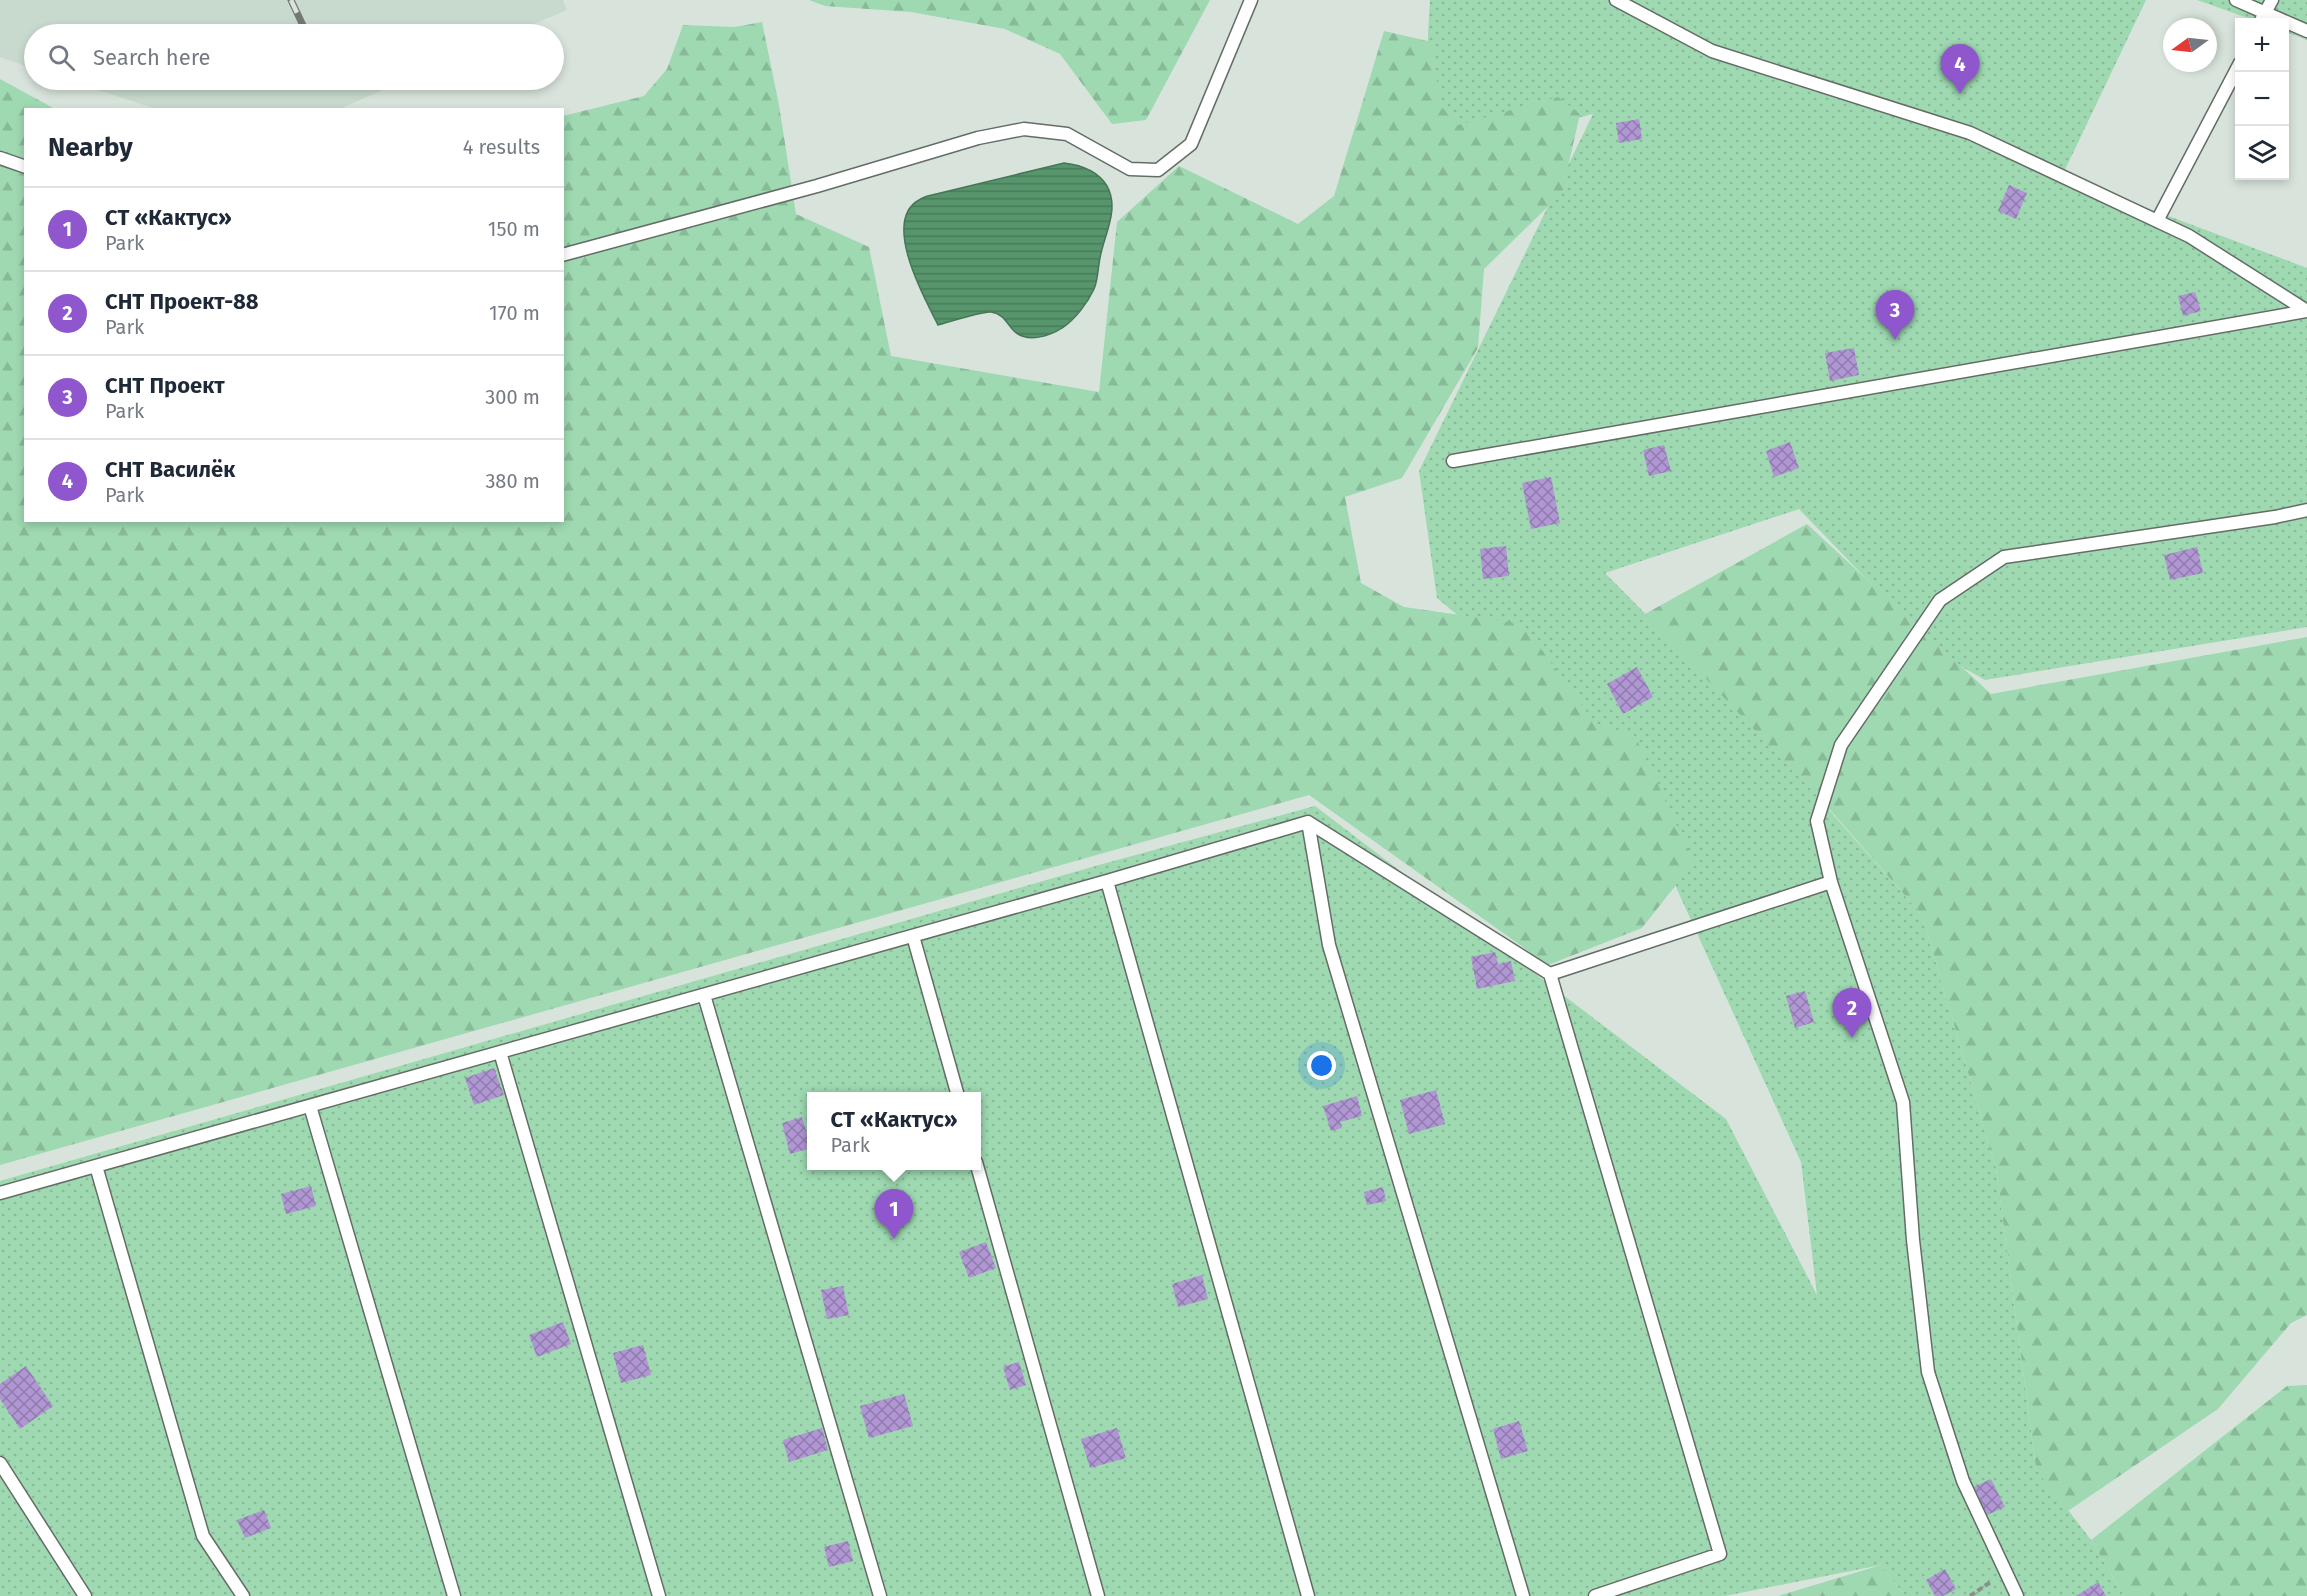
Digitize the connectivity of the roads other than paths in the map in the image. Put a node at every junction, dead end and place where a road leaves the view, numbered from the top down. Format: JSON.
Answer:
{"nodes":[{"id":1,"x":1251,"y":0,"type":"edge"},
{"id":2,"x":1616,"y":0,"type":"edge"},
{"id":3,"x":2236,"y":0,"type":"edge"},
{"id":4,"x":2272,"y":0,"type":"edge"},
{"id":5,"x":2263,"y":18,"type":"edge"},
{"id":6,"x":2289,"y":26,"type":"edge"},
{"id":7,"x":2307,"y":31,"type":"edge"},
{"id":8,"x":2235,"y":72,"type":"edge"},
{"id":9,"x":0,"y":158,"type":"edge"},
{"id":10,"x":24,"y":166,"type":"edge"},
{"id":11,"x":2157,"y":221,"type":"junction"},
{"id":12,"x":564,"y":254,"type":"edge"},
{"id":13,"x":2307,"y":311,"type":"edge"},
{"id":14,"x":1453,"y":461,"type":"dead end"},
{"id":15,"x":2307,"y":510,"type":"edge"},
{"id":16,"x":1308,"y":822,"type":"junction"},
{"id":17,"x":1107,"y":881,"type":"junction"},
{"id":18,"x":1831,"y":882,"type":"junction"},
{"id":19,"x":913,"y":936,"type":"junction"},
{"id":20,"x":1550,"y":974,"type":"junction"},
{"id":21,"x":704,"y":995,"type":"junction"},
{"id":22,"x":500,"y":1052,"type":"junction"},
{"id":23,"x":957,"y":1092,"type":"edge"},
{"id":24,"x":310,"y":1106,"type":"junction"},
{"id":25,"x":96,"y":1166,"type":"junction"},
{"id":26,"x":978,"y":1170,"type":"edge"},
{"id":27,"x":0,"y":1193,"type":"edge"},
{"id":28,"x":0,"y":1463,"type":"edge"},
{"id":29,"x":85,"y":1596,"type":"edge"},
{"id":30,"x":243,"y":1596,"type":"edge"},
{"id":31,"x":454,"y":1596,"type":"edge"},
{"id":32,"x":659,"y":1596,"type":"edge"},
{"id":33,"x":880,"y":1596,"type":"edge"},
{"id":34,"x":1098,"y":1596,"type":"edge"},
{"id":35,"x":1308,"y":1596,"type":"edge"},
{"id":36,"x":1523,"y":1596,"type":"edge"},
{"id":37,"x":1595,"y":1596,"type":"edge"},
{"id":38,"x":2017,"y":1596,"type":"edge"}],
"edges":[{"from":1,"to":12,"type":"lane"},
{"from":2,"to":11,"type":"lane"},
{"from":3,"to":5,"type":"lane"},
{"from":4,"to":5,"type":"lane"},
{"from":6,"to":7,"type":"lane"},
{"from":8,"to":11,"type":"lane"},
{"from":9,"to":10,"type":"lane"},
{"from":11,"to":13,"type":"lane"},
{"from":13,"to":14,"type":"lane"},
{"from":15,"to":18,"type":"lane"},
{"from":16,"to":17,"type":"lane"},
{"from":16,"to":20,"type":"lane"},
{"from":16,"to":36,"type":"lane"},
{"from":17,"to":19,"type":"lane"},
{"from":17,"to":35,"type":"lane"},
{"from":18,"to":20,"type":"lane"},
{"from":18,"to":38,"type":"lane"},
{"from":19,"to":21,"type":"lane"},
{"from":19,"to":23,"type":"lane"},
{"from":20,"to":37,"type":"lane"},
{"from":21,"to":22,"type":"lane"},
{"from":21,"to":33,"type":"lane"},
{"from":22,"to":24,"type":"lane"},
{"from":22,"to":32,"type":"lane"},
{"from":24,"to":25,"type":"lane"},
{"from":24,"to":31,"type":"lane"},
{"from":25,"to":27,"type":"lane"},
{"from":25,"to":30,"type":"lane"},
{"from":26,"to":34,"type":"lane"},
{"from":28,"to":29,"type":"lane"}]}
